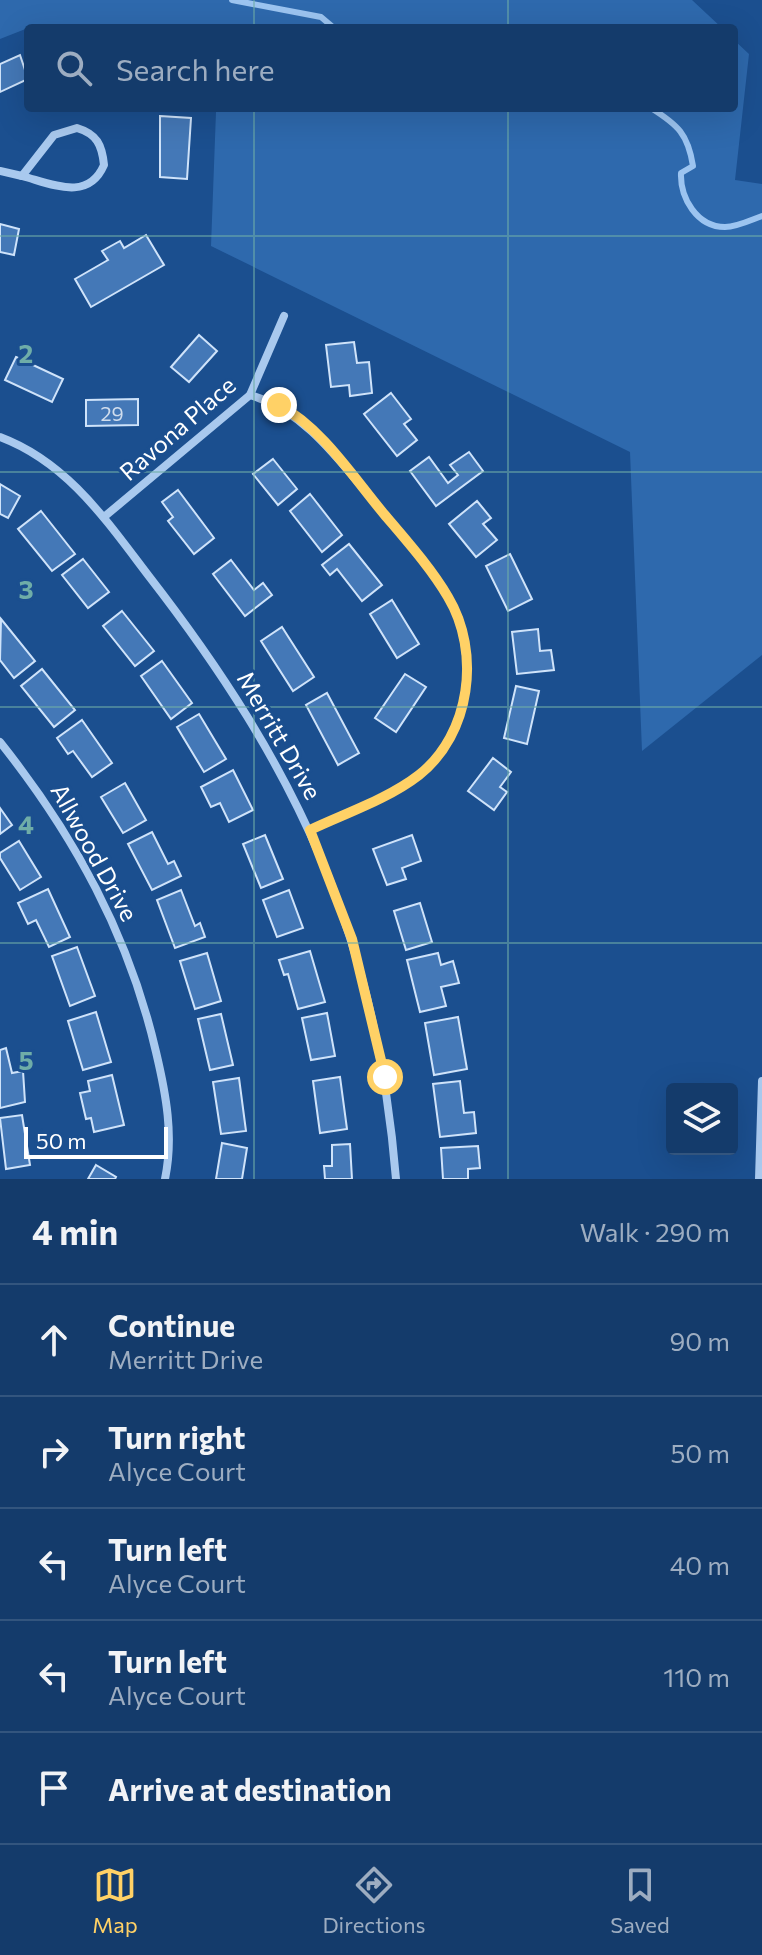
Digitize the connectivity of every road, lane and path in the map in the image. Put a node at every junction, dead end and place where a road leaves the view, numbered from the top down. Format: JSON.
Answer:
{"nodes":[{"id":1,"x":0,"y":171,"type":"edge"},
{"id":2,"x":22,"y":176,"type":"junction"},
{"id":3,"x":284,"y":316,"type":"dead end"},
{"id":4,"x":250,"y":395,"type":"junction"},
{"id":5,"x":0,"y":437,"type":"edge"},
{"id":6,"x":104,"y":517,"type":"junction"},
{"id":7,"x":0,"y":742,"type":"edge"},
{"id":8,"x":310,"y":830,"type":"junction"},
{"id":9,"x":762,"y":1081,"type":"edge"},
{"id":10,"x":165,"y":1179,"type":"edge"},
{"id":11,"x":396,"y":1179,"type":"edge"},
{"id":12,"x":759,"y":1179,"type":"edge"}],
"edges":[{"from":1,"to":2,"type":"street"},
{"from":2,"to":2,"type":"street"},
{"from":3,"to":4,"type":"street","name":"Ravona Place"},
{"from":4,"to":6,"type":"street","name":"Ravona Place"},
{"from":4,"to":8,"type":"street"},
{"from":5,"to":6,"type":"street","name":"Merritt Drive"},
{"from":6,"to":8,"type":"street","name":"Merritt Drive"},
{"from":7,"to":10,"type":"street","name":"Allwood Drive"},
{"from":8,"to":11,"type":"street","name":"Merritt Drive"},
{"from":9,"to":12,"type":"street"}]}
